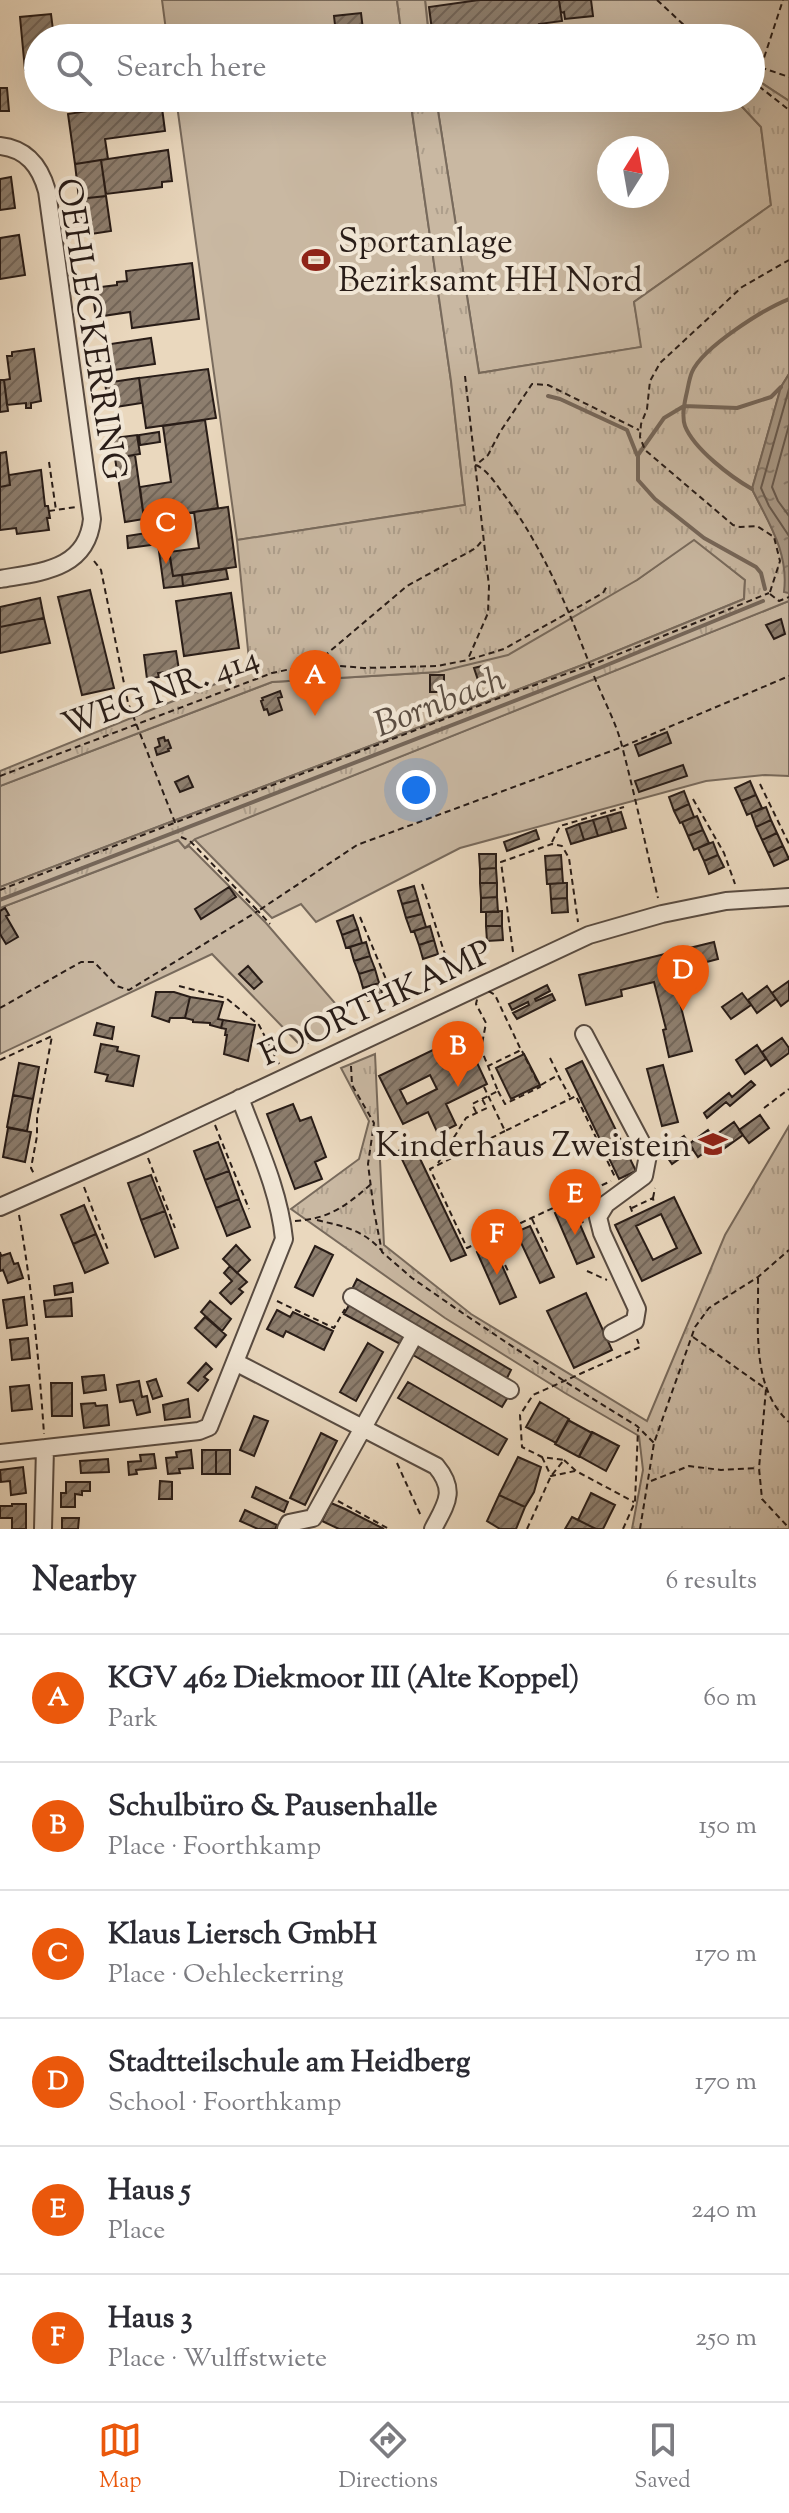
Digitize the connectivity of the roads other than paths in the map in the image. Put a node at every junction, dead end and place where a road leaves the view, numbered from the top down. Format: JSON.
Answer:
{"nodes":[{"id":1,"x":0,"y":146,"type":"edge"},
{"id":2,"x":0,"y":579,"type":"edge"},
{"id":3,"x":789,"y":897,"type":"edge"},
{"id":4,"x":584,"y":1034,"type":"dead end"},
{"id":5,"x":240,"y":1098,"type":"junction"},
{"id":6,"x":8,"y":1204,"type":"edge"},
{"id":7,"x":352,"y":1297,"type":"road end"},
{"id":8,"x":612,"y":1333,"type":"dead end"},
{"id":9,"x":415,"y":1334,"type":"junction"},
{"id":10,"x":235,"y":1362,"type":"junction"},
{"id":11,"x":510,"y":1390,"type":"dead end"},
{"id":12,"x":362,"y":1427,"type":"junction"},
{"id":13,"x":45,"y":1448,"type":"junction"},
{"id":14,"x":0,"y":1453,"type":"edge"},
{"id":15,"x":434,"y":1528,"type":"edge"},
{"id":16,"x":43,"y":1529,"type":"edge"},
{"id":17,"x":286,"y":1529,"type":"edge"}],
"edges":[{"from":1,"to":2,"type":"street","name":"OEHLECKERRING"},
{"from":3,"to":5,"type":"street","name":"FOORTHKAMP"},
{"from":4,"to":8,"type":"street"},
{"from":5,"to":6,"type":"street","name":"FOORTHKAMP"},
{"from":5,"to":10,"type":"street"},
{"from":7,"to":9,"type":"street"},
{"from":9,"to":11,"type":"street"},
{"from":9,"to":12,"type":"street"},
{"from":10,"to":12,"type":"street"},
{"from":10,"to":13,"type":"street"},
{"from":12,"to":15,"type":"street"},
{"from":12,"to":17,"type":"street"},
{"from":13,"to":14,"type":"street"},
{"from":13,"to":16,"type":"street"}]}
